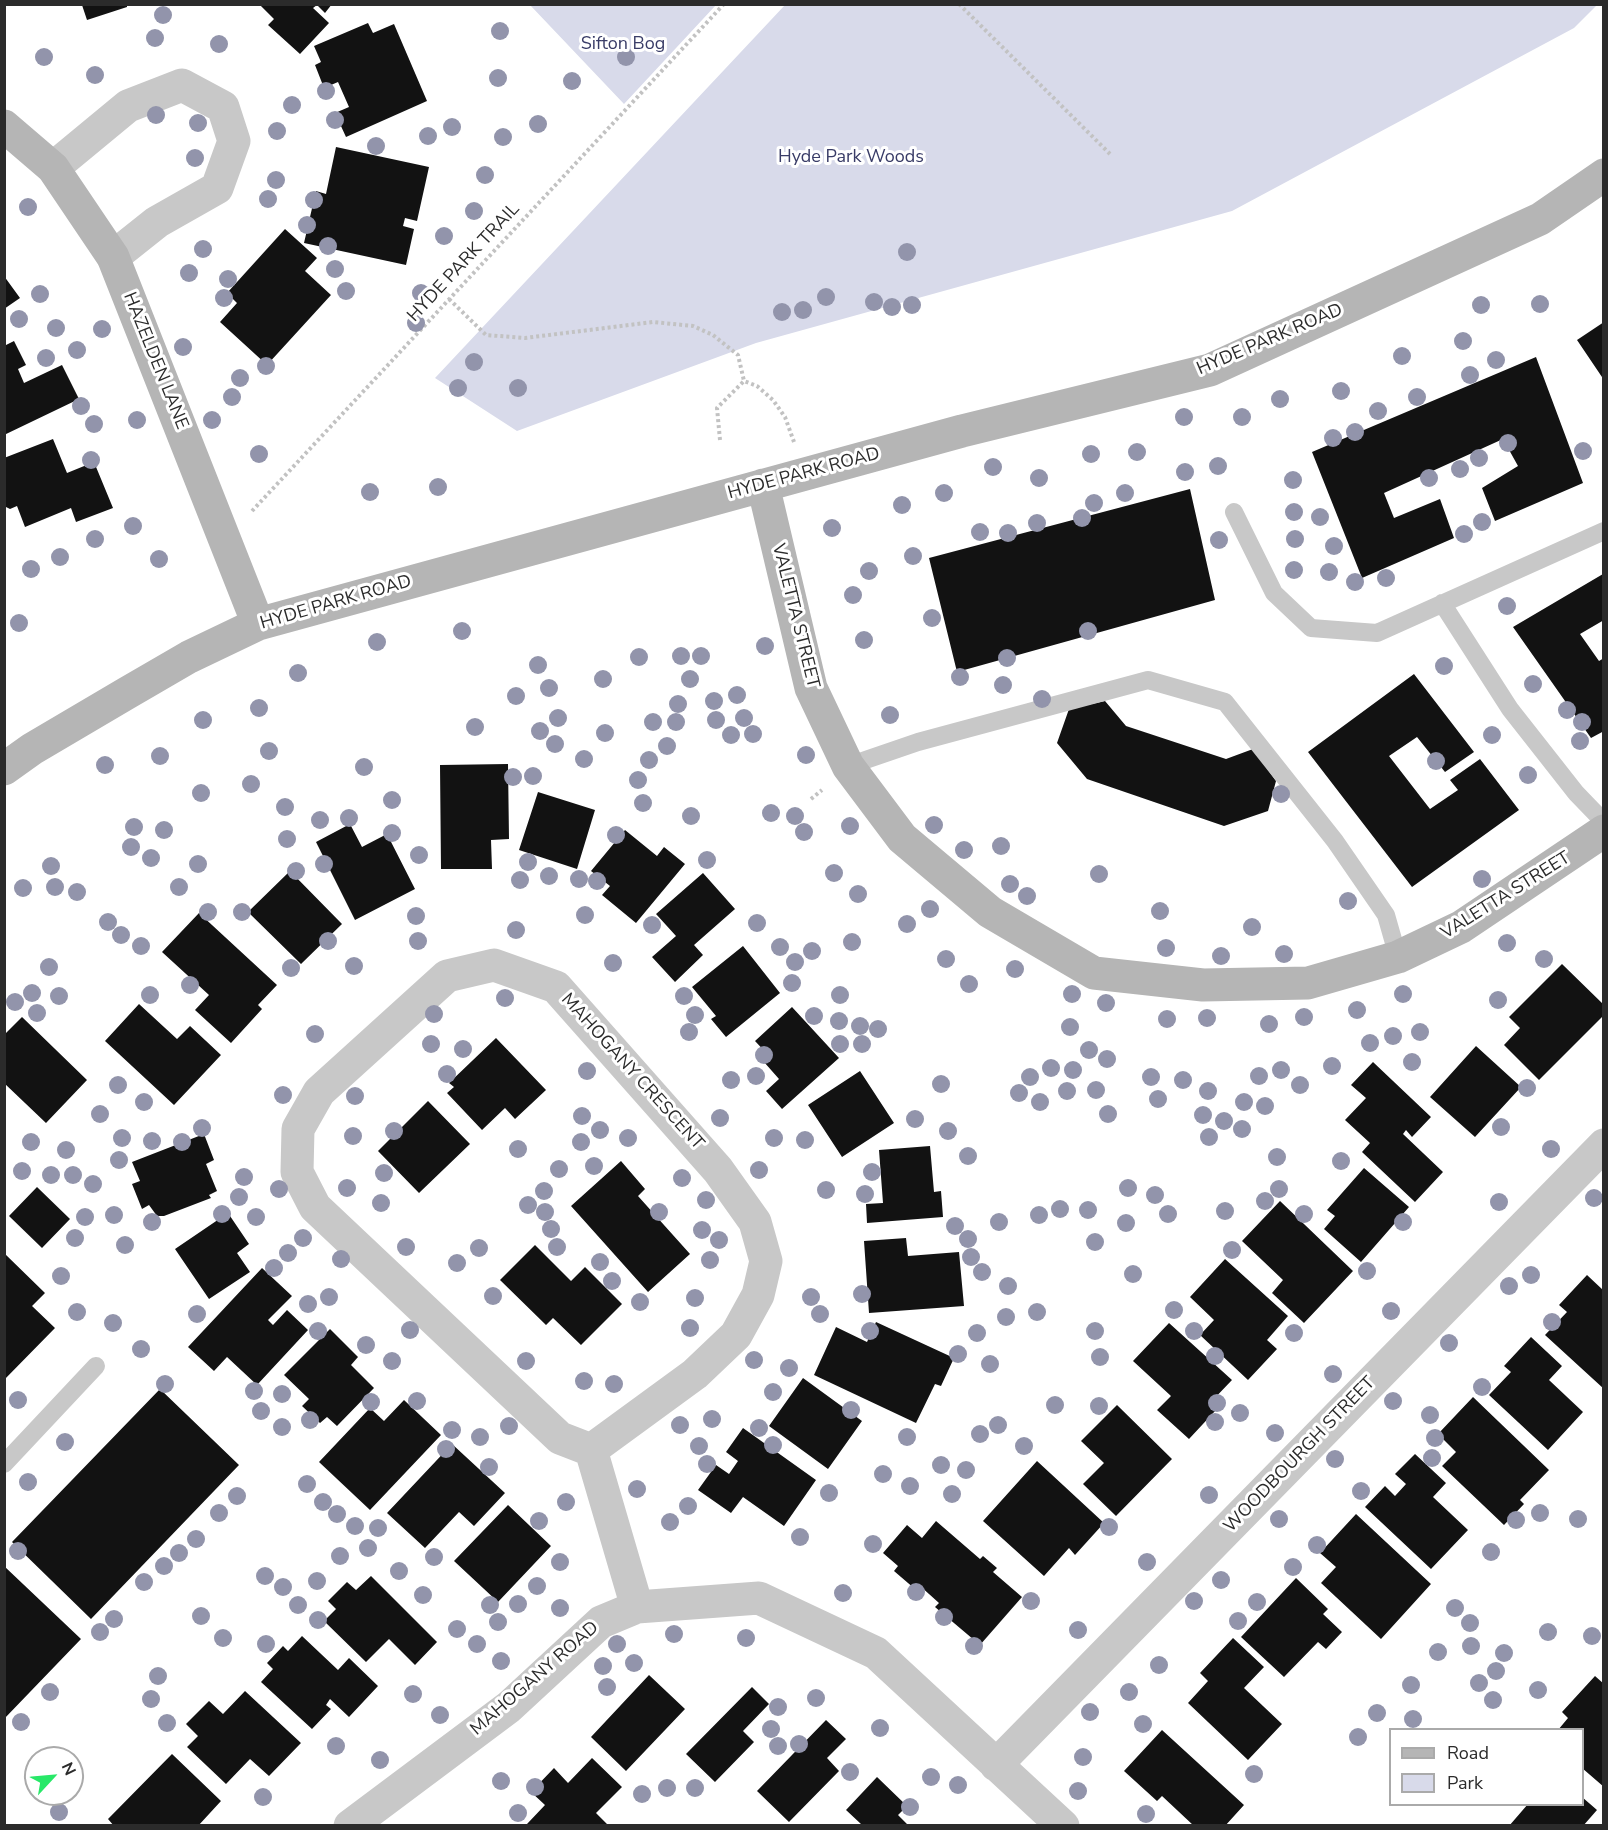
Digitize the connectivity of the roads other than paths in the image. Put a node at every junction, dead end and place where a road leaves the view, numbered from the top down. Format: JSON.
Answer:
{"nodes":[{"id":1,"x":4,"y":126,"type":"edge"},
{"id":2,"x":52,"y":168,"type":"junction"},
{"id":3,"x":1604,"y":175,"type":"edge"},
{"id":4,"x":113,"y":257,"type":"junction"},
{"id":5,"x":763,"y":485,"type":"junction"},
{"id":6,"x":1234,"y":512,"type":"dead end"},
{"id":7,"x":1604,"y":531,"type":"edge"},
{"id":8,"x":1442,"y":603,"type":"junction"},
{"id":9,"x":258,"y":624,"type":"junction"},
{"id":10,"x":848,"y":766,"type":"junction"},
{"id":11,"x":4,"y":770,"type":"edge"},
{"id":12,"x":1604,"y":822,"type":"edge"},
{"id":13,"x":1604,"y":831,"type":"edge"},
{"id":14,"x":1398,"y":957,"type":"junction"},
{"id":15,"x":1604,"y":1145,"type":"edge"},
{"id":16,"x":96,"y":1366,"type":"dead end"},
{"id":17,"x":591,"y":1450,"type":"junction"},
{"id":18,"x":4,"y":1464,"type":"edge"},
{"id":19,"x":637,"y":1607,"type":"junction"},
{"id":20,"x":996,"y":1765,"type":"junction"},
{"id":21,"x":350,"y":1826,"type":"edge"},
{"id":22,"x":1063,"y":1826,"type":"edge"}],
"edges":[{"from":1,"to":2,"type":"street","name":"HAZELDEN LANE"},
{"from":2,"to":4,"type":"street","name":"HAZELDEN LANE"},
{"from":2,"to":4,"type":"street"},
{"from":3,"to":5,"type":"street","name":"HYDE PARK ROAD"},
{"from":4,"to":9,"type":"street","name":"HAZELDEN LANE"},
{"from":5,"to":9,"type":"street","name":"HYDE PARK ROAD"},
{"from":5,"to":10,"type":"street","name":"VALETTA STREET"},
{"from":6,"to":8,"type":"lane"},
{"from":7,"to":8,"type":"lane"},
{"from":8,"to":12,"type":"lane"},
{"from":9,"to":11,"type":"street","name":"HYDE PARK ROAD"},
{"from":10,"to":14,"type":"street","name":"VALETTA STREET"},
{"from":10,"to":14,"type":"lane"},
{"from":13,"to":14,"type":"street","name":"VALETTA STREET"},
{"from":15,"to":20,"type":"street","name":"WOODBOURGH STREET"},
{"from":16,"to":18,"type":"lane"},
{"from":17,"to":17,"type":"street","name":"MAHOGANY CRESCENT"},
{"from":17,"to":19,"type":"street"},
{"from":19,"to":20,"type":"street","name":"MAHOGANY ROAD"},
{"from":19,"to":21,"type":"street","name":"MAHOGANY ROAD"},
{"from":20,"to":22,"type":"street","name":"MAHOGANY ROAD"}]}
